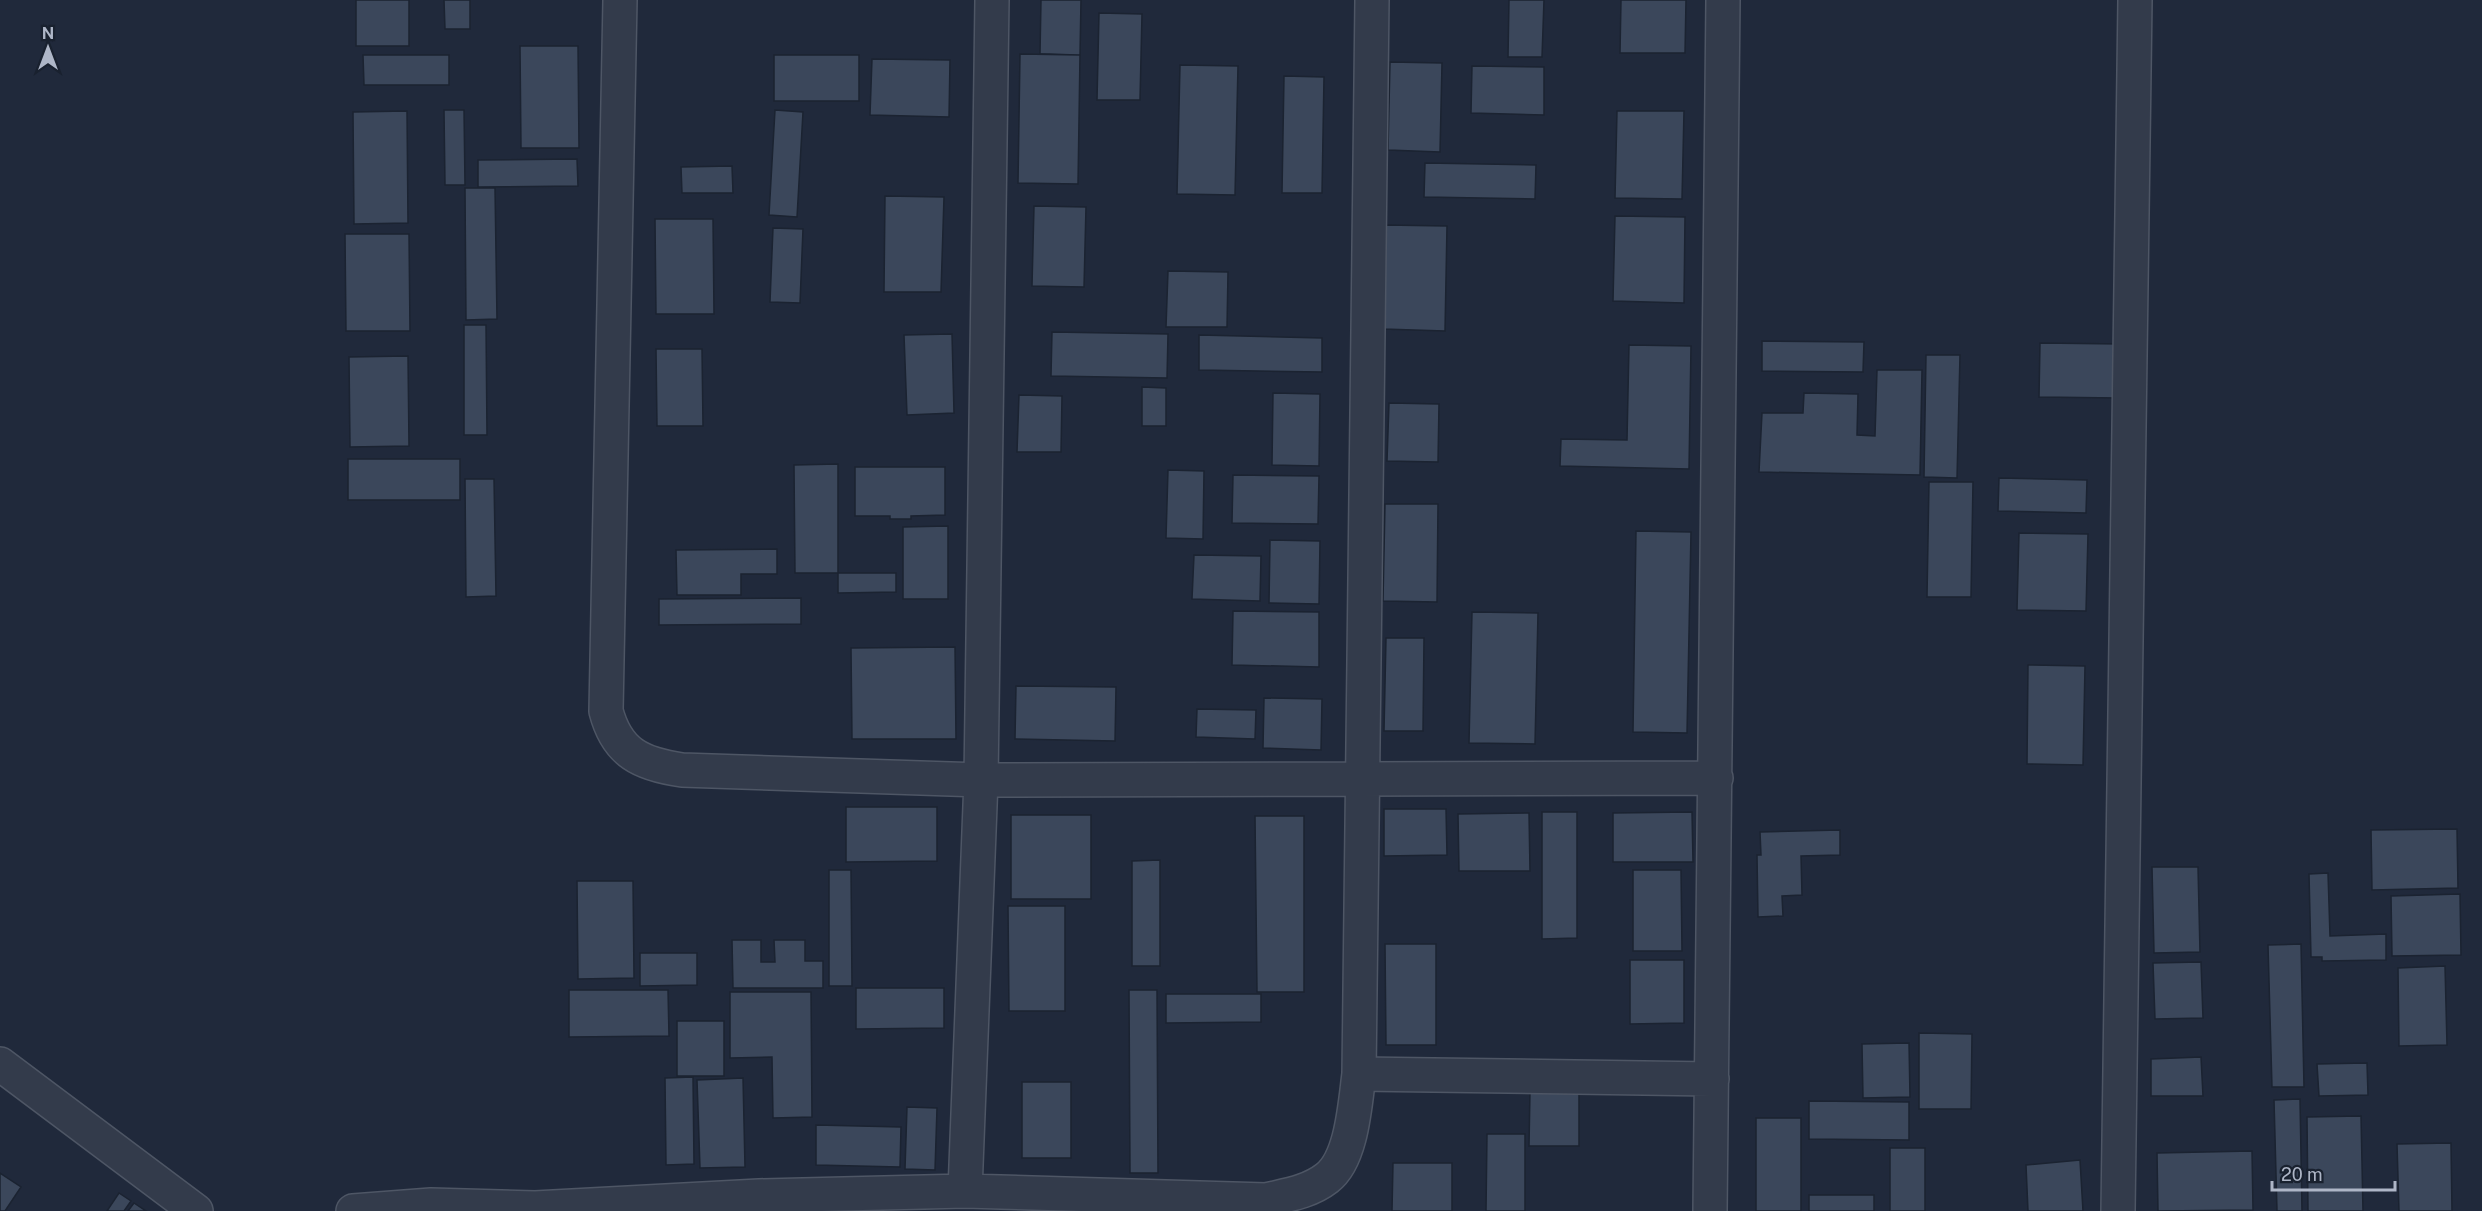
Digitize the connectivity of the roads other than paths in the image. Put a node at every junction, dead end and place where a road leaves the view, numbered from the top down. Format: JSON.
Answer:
{"nodes":[{"id":1,"x":620,"y":0,"type":"edge"},
{"id":2,"x":992,"y":0,"type":"edge"},
{"id":3,"x":1372,"y":0,"type":"edge"},
{"id":4,"x":1723,"y":0,"type":"edge"},
{"id":5,"x":2135,"y":0,"type":"edge"},
{"id":6,"x":1361,"y":778,"type":"junction"},
{"id":7,"x":1716,"y":778,"type":"junction"},
{"id":8,"x":981,"y":780,"type":"junction"},
{"id":9,"x":0,"y":1064,"type":"edge"},
{"id":10,"x":1359,"y":1074,"type":"junction"},
{"id":11,"x":1712,"y":1079,"type":"junction"},
{"id":12,"x":965,"y":1191,"type":"junction"},
{"id":13,"x":535,"y":1210,"type":"edge"},
{"id":14,"x":196,"y":1211,"type":"edge"},
{"id":15,"x":353,"y":1211,"type":"edge"},
{"id":16,"x":1710,"y":1211,"type":"edge"},
{"id":17,"x":2118,"y":1211,"type":"edge"}],
"edges":[{"from":1,"to":8,"type":"street"},
{"from":2,"to":8,"type":"street"},
{"from":3,"to":6,"type":"street"},
{"from":4,"to":7,"type":"street"},
{"from":5,"to":17,"type":"street"},
{"from":6,"to":7,"type":"street"},
{"from":6,"to":8,"type":"street"},
{"from":6,"to":10,"type":"street"},
{"from":7,"to":11,"type":"street"},
{"from":8,"to":12,"type":"street"},
{"from":9,"to":14,"type":"street"},
{"from":10,"to":11,"type":"street"},
{"from":10,"to":12,"type":"street"},
{"from":11,"to":16,"type":"street"},
{"from":12,"to":13,"type":"street"},
{"from":13,"to":15,"type":"street"}]}
